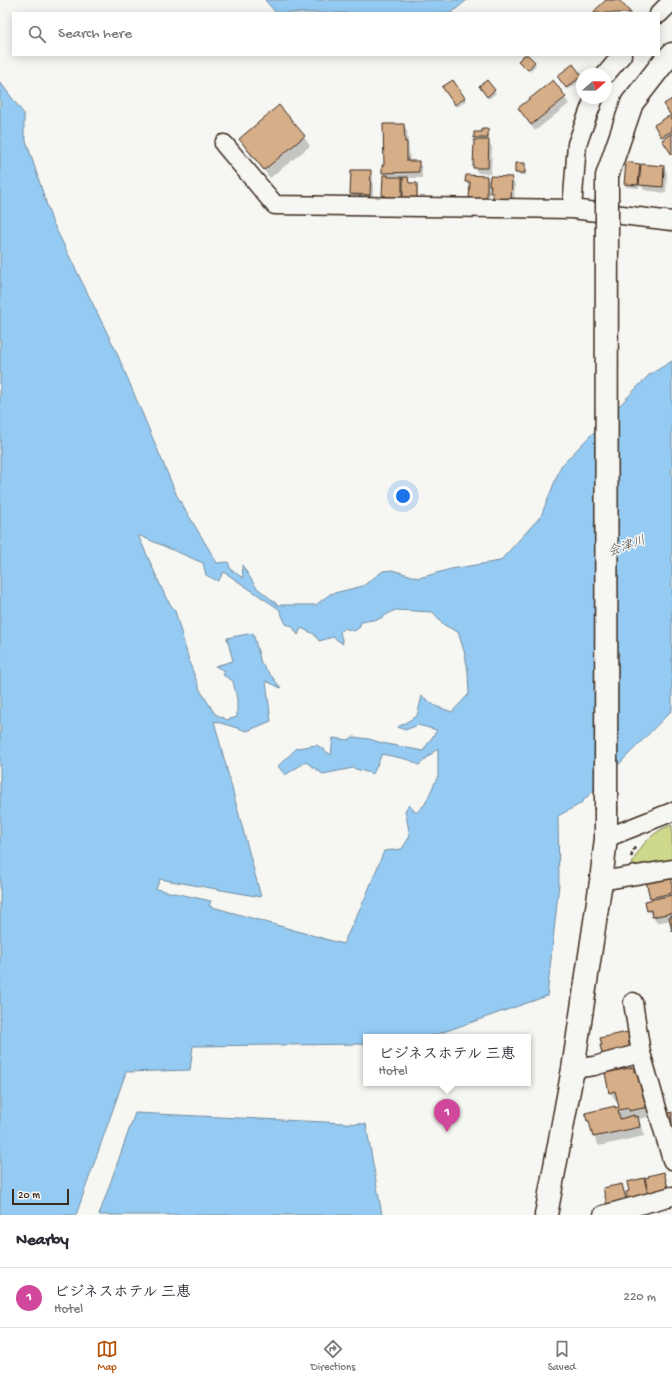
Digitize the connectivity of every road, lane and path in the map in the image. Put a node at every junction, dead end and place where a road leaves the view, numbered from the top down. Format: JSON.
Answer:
{"nodes":[{"id":1,"x":672,"y":1,"type":"edge"},
{"id":2,"x":660,"y":13,"type":"edge"},
{"id":3,"x":672,"y":54,"type":"edge"},
{"id":4,"x":621,"y":56,"type":"edge"},
{"id":5,"x":611,"y":68,"type":"edge"},
{"id":6,"x":592,"y":104,"type":"edge"},
{"id":7,"x":224,"y":144,"type":"dead end"},
{"id":8,"x":572,"y":209,"type":"junction"},
{"id":9,"x":672,"y":221,"type":"edge"},
{"id":10,"x":672,"y":812,"type":"edge"},
{"id":11,"x":606,"y":838,"type":"junction"},
{"id":12,"x":672,"y":869,"type":"edge"},
{"id":13,"x":601,"y":881,"type":"junction"},
{"id":14,"x":633,"y":1002,"type":"dead end"},
{"id":15,"x":641,"y":1053,"type":"junction"},
{"id":16,"x":573,"y":1069,"type":"junction"},
{"id":17,"x":672,"y":1160,"type":"edge"},
{"id":18,"x":672,"y":1196,"type":"edge"},
{"id":19,"x":546,"y":1215,"type":"edge"},
{"id":20,"x":603,"y":1215,"type":"edge"}],
"edges":[{"from":1,"to":2,"type":"street"},
{"from":3,"to":11,"type":"street","bridge":true},
{"from":4,"to":5,"type":"street"},
{"from":6,"to":8,"type":"street"},
{"from":7,"to":8,"type":"street"},
{"from":8,"to":9,"type":"street"},
{"from":10,"to":11,"type":"street"},
{"from":11,"to":13,"type":"street"},
{"from":12,"to":13,"type":"street"},
{"from":13,"to":16,"type":"street"},
{"from":14,"to":15,"type":"street"},
{"from":15,"to":16,"type":"street"},
{"from":15,"to":17,"type":"street"},
{"from":16,"to":19,"type":"street"},
{"from":18,"to":20,"type":"street"}]}
